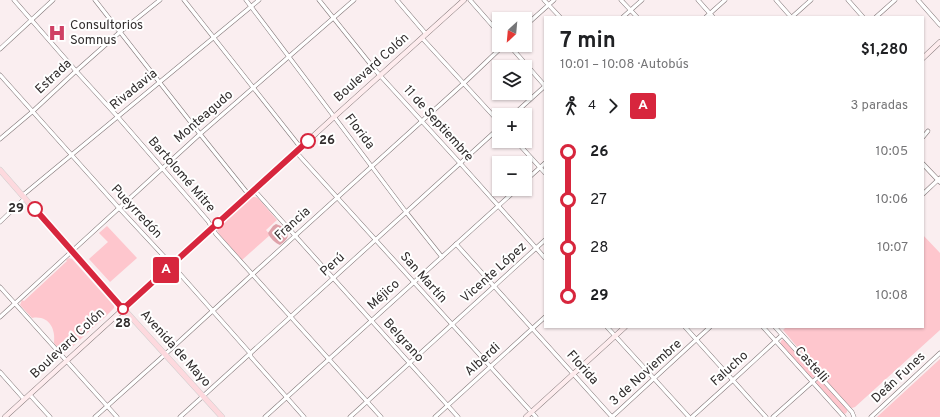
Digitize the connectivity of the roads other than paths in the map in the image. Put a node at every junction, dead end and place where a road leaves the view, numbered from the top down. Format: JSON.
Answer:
{"nodes":[{"id":1,"x":14,"y":0,"type":"edge"},
{"id":2,"x":53,"y":0,"type":"edge"},
{"id":3,"x":95,"y":0,"type":"edge"},
{"id":4,"x":160,"y":0,"type":"edge"},
{"id":5,"x":184,"y":0,"type":"edge"},
{"id":6,"x":246,"y":0,"type":"edge"},
{"id":7,"x":258,"y":0,"type":"edge"},
{"id":8,"x":319,"y":0,"type":"edge"},
{"id":9,"x":354,"y":0,"type":"edge"},
{"id":10,"x":397,"y":0,"type":"edge"},
{"id":11,"x":464,"y":0,"type":"edge"},
{"id":12,"x":470,"y":0,"type":"edge"},
{"id":13,"x":544,"y":0,"type":"edge"},
{"id":14,"x":554,"y":0,"type":"edge"},
{"id":15,"x":622,"y":0,"type":"edge"},
{"id":16,"x":642,"y":0,"type":"edge"},
{"id":17,"x":698,"y":0,"type":"edge"},
{"id":18,"x":725,"y":0,"type":"edge"},
{"id":19,"x":776,"y":0,"type":"edge"},
{"id":20,"x":811,"y":0,"type":"edge"},
{"id":21,"x":848,"y":0,"type":"edge"},
{"id":22,"x":895,"y":0,"type":"edge"},
{"id":23,"x":918,"y":0,"type":"edge"},
{"id":24,"x":548,"y":5,"type":"junction"},
{"id":25,"x":250,"y":7,"type":"junction"},
{"id":26,"x":631,"y":10,"type":"junction"},
{"id":27,"x":710,"y":14,"type":"junction"},
{"id":28,"x":559,"y":16,"type":"edge"},
{"id":29,"x":624,"y":16,"type":"edge"},
{"id":30,"x":636,"y":16,"type":"edge"},
{"id":31,"x":707,"y":16,"type":"edge"},
{"id":32,"x":790,"y":16,"type":"edge"},
{"id":33,"x":792,"y":16,"type":"edge"},
{"id":34,"x":862,"y":16,"type":"edge"},
{"id":35,"x":877,"y":16,"type":"edge"},
{"id":36,"x":333,"y":18,"type":"junction"},
{"id":37,"x":31,"y":20,"type":"junction"},
{"id":38,"x":532,"y":20,"type":"edge"},
{"id":39,"x":492,"y":25,"type":"edge"},
{"id":40,"x":940,"y":25,"type":"edge"},
{"id":41,"x":120,"y":32,"type":"junction"},
{"id":42,"x":424,"y":36,"type":"junction"},
{"id":43,"x":214,"y":38,"type":"junction"},
{"id":44,"x":940,"y":42,"type":"edge"},
{"id":45,"x":0,"y":49,"type":"edge"},
{"id":46,"x":497,"y":52,"type":"edge"},
{"id":47,"x":515,"y":52,"type":"edge"},
{"id":48,"x":289,"y":56,"type":"junction"},
{"id":49,"x":924,"y":57,"type":"edge"},
{"id":50,"x":76,"y":71,"type":"junction"},
{"id":51,"x":0,"y":75,"type":"edge"},
{"id":52,"x":380,"y":75,"type":"junction"},
{"id":53,"x":159,"y":82,"type":"junction"},
{"id":54,"x":464,"y":84,"type":"junction"},
{"id":55,"x":544,"y":85,"type":"edge"},
{"id":56,"x":544,"y":87,"type":"edge"},
{"id":57,"x":253,"y":88,"type":"junction"},
{"id":58,"x":521,"y":108,"type":"edge"},
{"id":59,"x":32,"y":112,"type":"junction"},
{"id":60,"x":492,"y":114,"type":"edge"},
{"id":61,"x":118,"y":116,"type":"junction"},
{"id":62,"x":334,"y":117,"type":"junction"},
{"id":63,"x":422,"y":122,"type":"junction"},
{"id":64,"x":928,"y":132,"type":"dead end"},
{"id":65,"x":200,"y":134,"type":"junction"},
{"id":66,"x":492,"y":134,"type":"edge"},
{"id":67,"x":924,"y":136,"type":"edge"},
{"id":68,"x":0,"y":139,"type":"edge"},
{"id":69,"x":301,"y":148,"type":"junction"},
{"id":70,"x":522,"y":148,"type":"edge"},
{"id":71,"x":296,"y":152,"type":"junction"},
{"id":72,"x":71,"y":155,"type":"junction"},
{"id":73,"x":460,"y":163,"type":"junction"},
{"id":74,"x":544,"y":164,"type":"edge"},
{"id":75,"x":924,"y":165,"type":"edge"},
{"id":76,"x":371,"y":166,"type":"junction"},
{"id":77,"x":540,"y":167,"type":"junction"},
{"id":78,"x":162,"y":168,"type":"junction"},
{"id":79,"x":0,"y":170,"type":"edge"},
{"id":80,"x":544,"y":172,"type":"edge"},
{"id":81,"x":532,"y":174,"type":"edge"},
{"id":82,"x":939,"y":180,"type":"edge"},
{"id":83,"x":254,"y":190,"type":"junction"},
{"id":84,"x":924,"y":193,"type":"edge"},
{"id":85,"x":249,"y":195,"type":"junction"},
{"id":86,"x":509,"y":196,"type":"edge"},
{"id":87,"x":24,"y":197,"type":"junction"},
{"id":88,"x":337,"y":198,"type":"junction"},
{"id":89,"x":498,"y":206,"type":"junction"},
{"id":90,"x":118,"y":208,"type":"junction"},
{"id":91,"x":406,"y":212,"type":"junction"},
{"id":92,"x":0,"y":222,"type":"edge"},
{"id":93,"x":212,"y":228,"type":"junction"},
{"id":94,"x":295,"y":236,"type":"junction"},
{"id":95,"x":375,"y":240,"type":"junction"},
{"id":96,"x":544,"y":241,"type":"edge"},
{"id":97,"x":456,"y":244,"type":"junction"},
{"id":98,"x":536,"y":249,"type":"junction"},
{"id":99,"x":71,"y":251,"type":"junction"},
{"id":100,"x":442,"y":257,"type":"junction"},
{"id":101,"x":544,"y":257,"type":"edge"},
{"id":102,"x":172,"y":264,"type":"junction"},
{"id":103,"x":252,"y":274,"type":"junction"},
{"id":104,"x":333,"y":278,"type":"junction"},
{"id":105,"x":413,"y":282,"type":"junction"},
{"id":106,"x":0,"y":287,"type":"edge"},
{"id":107,"x":494,"y":287,"type":"junction"},
{"id":108,"x":15,"y":303,"type":"junction"},
{"id":109,"x":123,"y":309,"type":"junction"},
{"id":110,"x":212,"y":311,"type":"junction"},
{"id":111,"x":0,"y":317,"type":"edge"},
{"id":112,"x":291,"y":317,"type":"junction"},
{"id":113,"x":544,"y":318,"type":"edge"},
{"id":114,"x":371,"y":320,"type":"junction"},
{"id":115,"x":451,"y":325,"type":"junction"},
{"id":116,"x":608,"y":328,"type":"edge"},
{"id":117,"x":624,"y":328,"type":"edge"},
{"id":118,"x":687,"y":328,"type":"edge"},
{"id":119,"x":709,"y":328,"type":"edge"},
{"id":120,"x":764,"y":328,"type":"edge"},
{"id":121,"x":776,"y":328,"type":"edge"},
{"id":122,"x":532,"y":329,"type":"junction"},
{"id":123,"x":782,"y":335,"type":"junction"},
{"id":124,"x":615,"y":336,"type":"junction"},
{"id":125,"x":697,"y":340,"type":"junction"},
{"id":126,"x":775,"y":341,"type":"junction"},
{"id":127,"x":250,"y":353,"type":"junction"},
{"id":128,"x":940,"y":353,"type":"edge"},
{"id":129,"x":165,"y":354,"type":"junction"},
{"id":130,"x":329,"y":359,"type":"junction"},
{"id":131,"x":66,"y":361,"type":"junction"},
{"id":132,"x":409,"y":363,"type":"junction"},
{"id":133,"x":490,"y":367,"type":"junction"},
{"id":134,"x":0,"y":372,"type":"edge"},
{"id":135,"x":573,"y":374,"type":"junction"},
{"id":136,"x":819,"y":376,"type":"junction"},
{"id":137,"x":654,"y":378,"type":"junction"},
{"id":138,"x":733,"y":380,"type":"junction"},
{"id":139,"x":812,"y":382,"type":"junction"},
{"id":140,"x":30,"y":395,"type":"junction"},
{"id":141,"x":203,"y":396,"type":"junction"},
{"id":142,"x":286,"y":397,"type":"junction"},
{"id":143,"x":24,"y":399,"type":"junction"},
{"id":144,"x":367,"y":401,"type":"junction"},
{"id":145,"x":107,"y":406,"type":"junction"},
{"id":146,"x":447,"y":406,"type":"junction"},
{"id":147,"x":531,"y":412,"type":"junction"},
{"id":148,"x":5,"y":417,"type":"edge"},
{"id":149,"x":50,"y":417,"type":"edge"},
{"id":150,"x":95,"y":417,"type":"edge"},
{"id":151,"x":117,"y":417,"type":"edge"},
{"id":152,"x":180,"y":417,"type":"edge"},
{"id":153,"x":222,"y":417,"type":"edge"},
{"id":154,"x":265,"y":417,"type":"edge"},
{"id":155,"x":304,"y":417,"type":"edge"},
{"id":156,"x":350,"y":417,"type":"edge"},
{"id":157,"x":381,"y":417,"type":"edge"},
{"id":158,"x":435,"y":417,"type":"edge"},
{"id":159,"x":458,"y":417,"type":"edge"},
{"id":160,"x":526,"y":417,"type":"edge"},
{"id":161,"x":536,"y":417,"type":"edge"},
{"id":162,"x":612,"y":417,"type":"edge"},
{"id":163,"x":690,"y":417,"type":"edge"},
{"id":164,"x":766,"y":417,"type":"edge"},
{"id":165,"x":774,"y":417,"type":"edge"},
{"id":166,"x":844,"y":417,"type":"edge"},
{"id":167,"x":854,"y":417,"type":"edge"},
{"id":168,"x":871,"y":417,"type":"edge"}],
"edges":[{"from":1,"to":37,"type":"street","name":"Bartolomé Mitre"},
{"from":2,"to":37,"type":"street"},
{"from":3,"to":41,"type":"street"},
{"from":4,"to":41,"type":"street","name":"Estrada"},
{"from":5,"to":43,"type":"street"},
{"from":6,"to":25,"type":"street","name":"Florida"},
{"from":7,"to":25,"type":"street","name":"Rivadavia"},
{"from":8,"to":36,"type":"street","name":"11 de Septiembre"},
{"from":9,"to":36,"type":"street","name":"Monteagudo"},
{"from":10,"to":42,"type":"street"},
{"from":11,"to":42,"type":"main road","name":"Boulevard Colón"},
{"from":12,"to":39,"type":"street"},
{"from":13,"to":24,"type":"street"},
{"from":14,"to":24,"type":"street"},
{"from":15,"to":26,"type":"street"},
{"from":16,"to":26,"type":"street"},
{"from":17,"to":27,"type":"street"},
{"from":18,"to":27,"type":"street"},
{"from":19,"to":32,"type":"street"},
{"from":20,"to":33,"type":"street"},
{"from":21,"to":34,"type":"street"},
{"from":22,"to":35,"type":"street"},
{"from":23,"to":40,"type":"street"},
{"from":24,"to":28,"type":"street"},
{"from":24,"to":38,"type":"street"},
{"from":25,"to":43,"type":"street","name":"Rivadavia"},
{"from":25,"to":48,"type":"street","name":"Florida"},
{"from":26,"to":29,"type":"street"},
{"from":26,"to":30,"type":"street"},
{"from":27,"to":31,"type":"street"},
{"from":36,"to":48,"type":"street","name":"Monteagudo"},
{"from":36,"to":52,"type":"street","name":"11 de Septiembre"},
{"from":37,"to":45,"type":"street"},
{"from":37,"to":50,"type":"street","name":"Bartolomé Mitre"},
{"from":41,"to":50,"type":"street","name":"Estrada"},
{"from":41,"to":53,"type":"street"},
{"from":42,"to":52,"type":"main road","name":"Boulevard Colón"},
{"from":42,"to":54,"type":"street"},
{"from":43,"to":53,"type":"street","name":"Rivadavia"},
{"from":43,"to":57,"type":"street"},
{"from":44,"to":49,"type":"main road"},
{"from":46,"to":54,"type":"street","name":"Francia"},
{"from":47,"to":55,"type":"street"},
{"from":48,"to":57,"type":"street","name":"Monteagudo"},
{"from":48,"to":62,"type":"street","name":"Florida"},
{"from":50,"to":59,"type":"street","name":"Estrada"},
{"from":50,"to":61,"type":"street","name":"Bartolomé Mitre"},
{"from":51,"to":59,"type":"street","name":"Pueyrredón"},
{"from":52,"to":62,"type":"main road","name":"Boulevard Colón"},
{"from":52,"to":63,"type":"street","name":"11 de Septiembre"},
{"from":53,"to":61,"type":"street","name":"Rivadavia"},
{"from":53,"to":65,"type":"street"},
{"from":54,"to":60,"type":"street"},
{"from":54,"to":63,"type":"street","name":"Francia"},
{"from":56,"to":58,"type":"street"},
{"from":57,"to":65,"type":"street","name":"Monteagudo"},
{"from":57,"to":69,"type":"street"},
{"from":59,"to":68,"type":"street","name":"Estrada"},
{"from":59,"to":72,"type":"street","name":"Pueyrredón"},
{"from":61,"to":72,"type":"street","name":"Rivadavia"},
{"from":61,"to":78,"type":"street","name":"Bartolomé Mitre"},
{"from":62,"to":69,"type":"main road","name":"Boulevard Colón"},
{"from":62,"to":76,"type":"street","name":"Florida"},
{"from":63,"to":73,"type":"street","name":"11 de Septiembre"},
{"from":63,"to":76,"type":"street","name":"Francia"},
{"from":64,"to":67,"type":"street"},
{"from":65,"to":78,"type":"street","name":"Monteagudo"},
{"from":65,"to":85,"type":"street"},
{"from":66,"to":73,"type":"street","name":"Perú"},
{"from":69,"to":71,"type":"main road","name":"Boulevard Colón"},
{"from":70,"to":77,"type":"street"},
{"from":71,"to":83,"type":"main road","name":"Boulevard Colón"},
{"from":71,"to":88,"type":"street","name":"San Martín"},
{"from":72,"to":87,"type":"street","name":"Rivadavia"},
{"from":72,"to":90,"type":"street","name":"Pueyrredón"},
{"from":73,"to":89,"type":"street","name":"11 de Septiembre"},
{"from":73,"to":91,"type":"street","name":"Perú"},
{"from":74,"to":77,"type":"street"},
{"from":75,"to":82,"type":"street"},
{"from":76,"to":88,"type":"street","name":"Francia"},
{"from":76,"to":91,"type":"street","name":"Florida"},
{"from":77,"to":80,"type":"street"},
{"from":77,"to":81,"type":"street"},
{"from":78,"to":90,"type":"street","name":"Monteagudo"},
{"from":78,"to":93,"type":"street","name":"Bartolomé Mitre"},
{"from":79,"to":87,"type":"main road","name":"Avenida de Mayo"},
{"from":82,"to":84,"type":"street"},
{"from":83,"to":85,"type":"main road","name":"Boulevard Colón"},
{"from":83,"to":94,"type":"street","name":"Belgrano"},
{"from":85,"to":93,"type":"main road","name":"Boulevard Colón"},
{"from":86,"to":89,"type":"street","name":"Méjico"},
{"from":87,"to":92,"type":"street","name":"Rivadavia"},
{"from":87,"to":99,"type":"main road","name":"Avenida de Mayo"},
{"from":88,"to":94,"type":"street","name":"Francia"},
{"from":88,"to":95,"type":"street","name":"San Martín"},
{"from":89,"to":97,"type":"street","name":"Méjico"},
{"from":89,"to":98,"type":"street","name":"11 de Septiembre"},
{"from":90,"to":99,"type":"street","name":"Monteagudo"},
{"from":90,"to":102,"type":"street","name":"Pueyrredón"},
{"from":91,"to":95,"type":"street","name":"Perú"},
{"from":91,"to":100,"type":"street","name":"Florida"},
{"from":93,"to":102,"type":"main road","name":"Boulevard Colón"},
{"from":93,"to":103,"type":"street","name":"Bartolomé Mitre"},
{"from":94,"to":103,"type":"street","name":"Francia"},
{"from":94,"to":104,"type":"street","name":"Belgrano"},
{"from":95,"to":104,"type":"street","name":"Perú"},
{"from":95,"to":105,"type":"street","name":"San Martín"},
{"from":96,"to":98,"type":"street","name":"Vicente López"},
{"from":97,"to":100,"type":"street","name":"Méjico"},
{"from":97,"to":107,"type":"street","name":"Florida"},
{"from":98,"to":101,"type":"street","name":"11 de Septiembre"},
{"from":98,"to":107,"type":"street","name":"Vicente López"},
{"from":99,"to":108,"type":"street","name":"Monteagudo"},
{"from":99,"to":109,"type":"main road","name":"Avenida de Mayo"},
{"from":100,"to":105,"type":"street","name":"Méjico"},
{"from":102,"to":109,"type":"main road","name":"Boulevard Colón"},
{"from":102,"to":110,"type":"street","name":"Pueyrredón"},
{"from":103,"to":110,"type":"street","name":"Francia"},
{"from":103,"to":112,"type":"street","name":"Bartolomé Mitre"},
{"from":104,"to":112,"type":"street","name":"Perú"},
{"from":104,"to":114,"type":"street","name":"Belgrano"},
{"from":105,"to":114,"type":"street","name":"Méjico"},
{"from":105,"to":115,"type":"street","name":"San Martín"},
{"from":106,"to":108,"type":"street"},
{"from":107,"to":115,"type":"street","name":"Vicente López"},
{"from":107,"to":122,"type":"street","name":"Florida"},
{"from":108,"to":111,"type":"street","name":"Monteagudo"},
{"from":108,"to":131,"type":"street"},
{"from":109,"to":129,"type":"main road","name":"Avenida de Mayo"},
{"from":109,"to":131,"type":"main road","name":"Boulevard Colón"},
{"from":110,"to":127,"type":"street","name":"Pueyrredón"},
{"from":110,"to":129,"type":"street","name":"Francia"},
{"from":112,"to":127,"type":"street","name":"Perú"},
{"from":112,"to":130,"type":"street","name":"Bartolomé Mitre"},
{"from":113,"to":122,"type":"street","name":"Alberdi"},
{"from":114,"to":130,"type":"street","name":"Méjico"},
{"from":114,"to":132,"type":"street","name":"Belgrano"},
{"from":115,"to":132,"type":"street","name":"Vicente López"},
{"from":115,"to":133,"type":"street","name":"San Martín"},
{"from":116,"to":124,"type":"street"},
{"from":117,"to":124,"type":"main road"},
{"from":118,"to":125,"type":"street"},
{"from":119,"to":125,"type":"street","name":"3 de Noviembre"},
{"from":120,"to":126,"type":"street","name":"Castelli"},
{"from":121,"to":123,"type":"street","name":"Castelli"},
{"from":122,"to":133,"type":"street","name":"Alberdi"},
{"from":122,"to":135,"type":"street","name":"Florida"},
{"from":123,"to":126,"type":"street","name":"Falucho"},
{"from":123,"to":136,"type":"street","name":"Castelli"},
{"from":124,"to":135,"type":"main road"},
{"from":124,"to":137,"type":"street"},
{"from":125,"to":137,"type":"street","name":"3 de Noviembre"},
{"from":125,"to":138,"type":"street"},
{"from":126,"to":138,"type":"street","name":"Falucho"},
{"from":126,"to":139,"type":"street","name":"Castelli"},
{"from":127,"to":141,"type":"street","name":"Perú"},
{"from":127,"to":142,"type":"street","name":"Pueyrredón"},
{"from":128,"to":168,"type":"street","name":"Deán Funes"},
{"from":129,"to":141,"type":"main road","name":"Avenida de Mayo"},
{"from":129,"to":145,"type":"street","name":"Francia"},
{"from":130,"to":142,"type":"street","name":"Méjico"},
{"from":130,"to":144,"type":"street","name":"Bartolomé Mitre"},
{"from":131,"to":140,"type":"main road","name":"Boulevard Colón"},
{"from":131,"to":145,"type":"street"},
{"from":132,"to":144,"type":"street","name":"Vicente López"},
{"from":132,"to":146,"type":"street","name":"Belgrano"},
{"from":133,"to":146,"type":"street","name":"Alberdi"},
{"from":133,"to":147,"type":"street","name":"San Martín"},
{"from":134,"to":143,"type":"street"},
{"from":135,"to":147,"type":"main road"},
{"from":135,"to":162,"type":"street","name":"Florida"},
{"from":136,"to":139,"type":"street"},
{"from":136,"to":167,"type":"street","name":"Castelli"},
{"from":137,"to":162,"type":"street","name":"3 de Noviembre"},
{"from":137,"to":163,"type":"street"},
{"from":138,"to":163,"type":"street","name":"Falucho"},
{"from":138,"to":164,"type":"street"},
{"from":139,"to":165,"type":"street"},
{"from":139,"to":166,"type":"street","name":"Castelli"},
{"from":140,"to":143,"type":"main road","name":"Boulevard Colón"},
{"from":140,"to":149,"type":"street"},
{"from":141,"to":152,"type":"street","name":"Perú"},
{"from":141,"to":153,"type":"main road","name":"Avenida de Mayo"},
{"from":142,"to":154,"type":"street","name":"Méjico"},
{"from":142,"to":155,"type":"street","name":"Pueyrredón"},
{"from":143,"to":148,"type":"main road","name":"Boulevard Colón"},
{"from":144,"to":156,"type":"street","name":"Vicente López"},
{"from":144,"to":157,"type":"street","name":"Bartolomé Mitre"},
{"from":145,"to":150,"type":"street","name":"Francia"},
{"from":145,"to":151,"type":"street"},
{"from":146,"to":158,"type":"street","name":"Alberdi"},
{"from":146,"to":159,"type":"street","name":"Belgrano"},
{"from":147,"to":160,"type":"main road"},
{"from":147,"to":161,"type":"street","name":"San Martín"}]}
